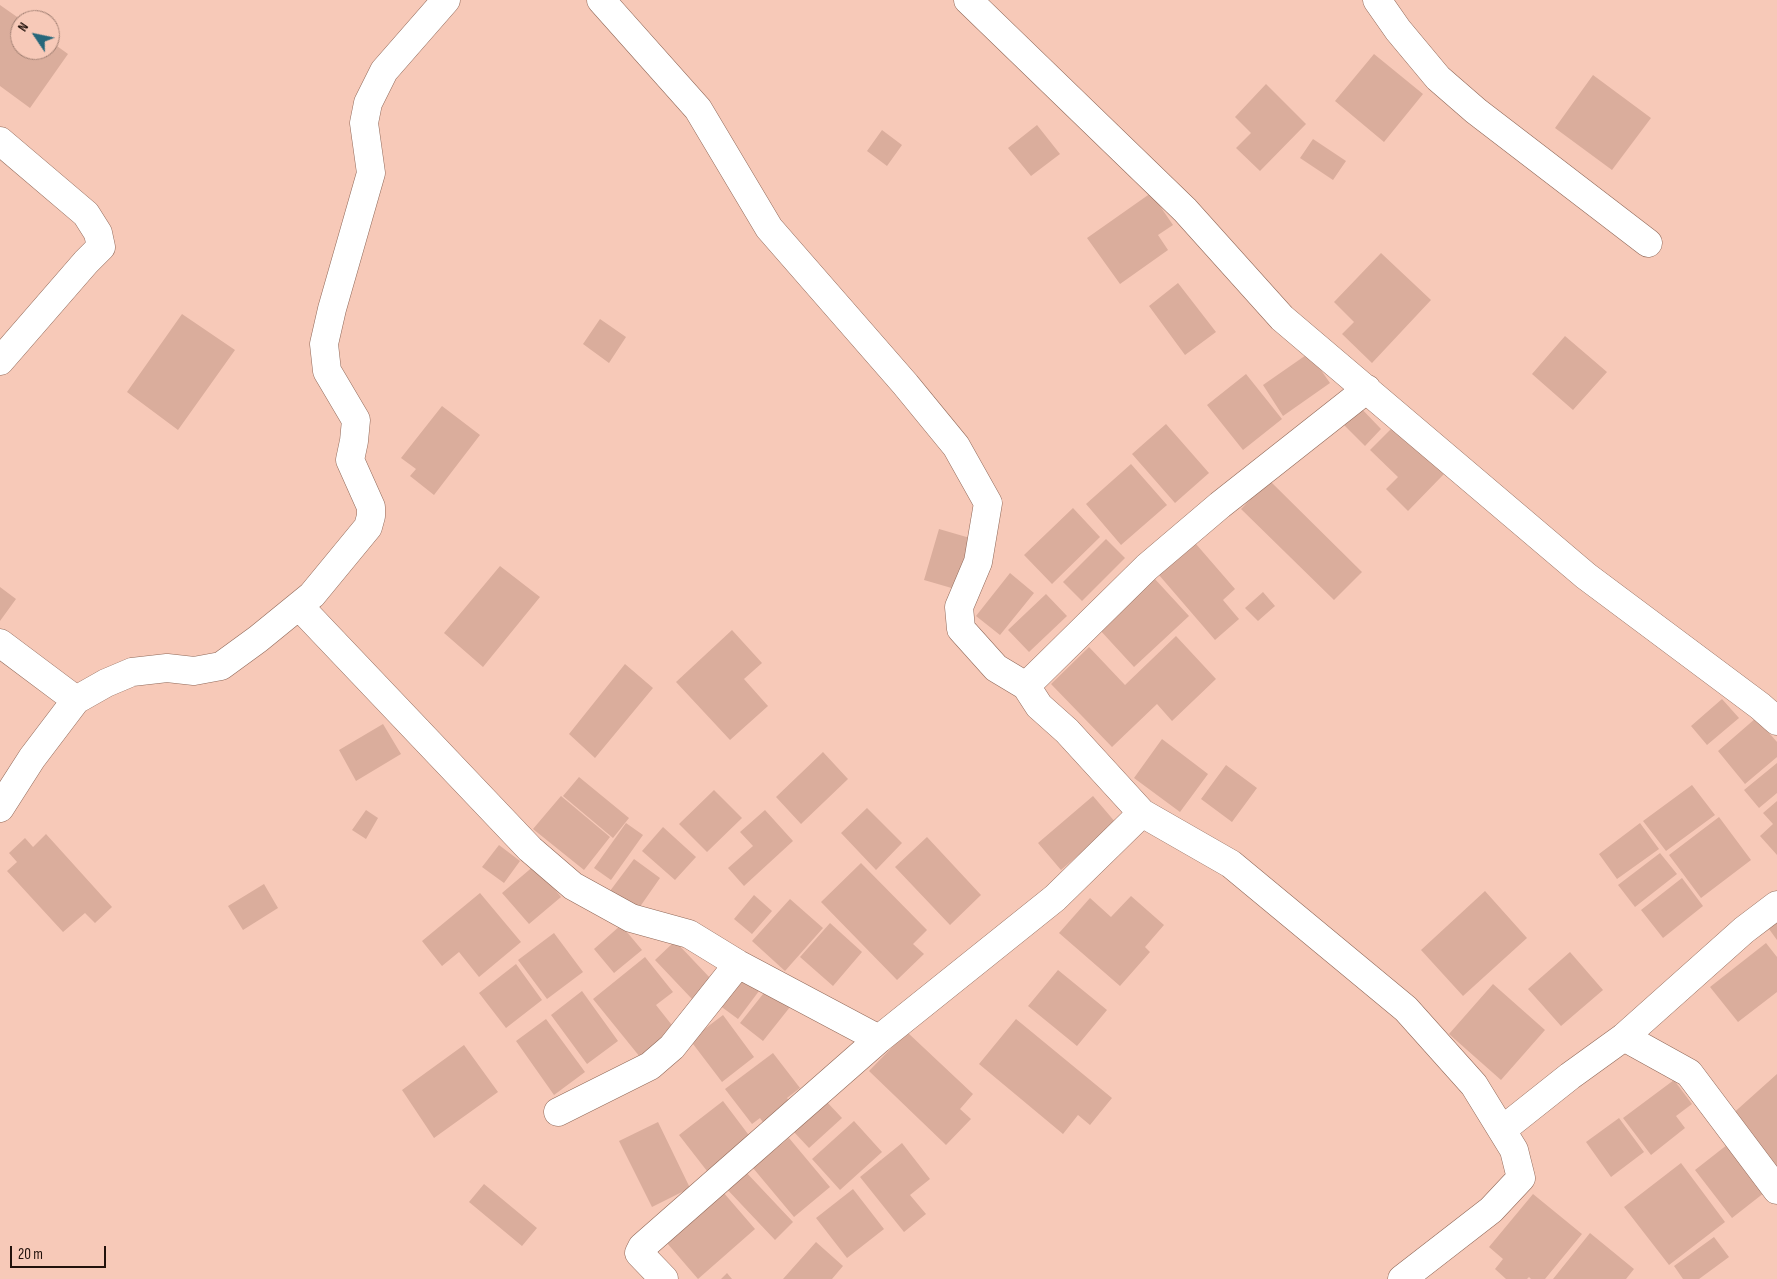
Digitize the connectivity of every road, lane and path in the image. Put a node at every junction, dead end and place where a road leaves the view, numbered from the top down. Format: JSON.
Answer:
{"nodes":[{"id":1,"x":446,"y":0,"type":"edge"},
{"id":2,"x":601,"y":0,"type":"edge"},
{"id":3,"x":968,"y":0,"type":"edge"},
{"id":4,"x":1377,"y":0,"type":"edge"},
{"id":5,"x":0,"y":141,"type":"edge"},
{"id":6,"x":1648,"y":242,"type":"dead end"},
{"id":7,"x":0,"y":361,"type":"edge"},
{"id":8,"x":1367,"y":389,"type":"junction"},
{"id":9,"x":299,"y":606,"type":"junction"},
{"id":10,"x":0,"y":643,"type":"edge"},
{"id":11,"x":1026,"y":686,"type":"junction"},
{"id":12,"x":76,"y":700,"type":"junction"},
{"id":13,"x":1777,"y":721,"type":"edge"},
{"id":14,"x":0,"y":808,"type":"edge"},
{"id":15,"x":1142,"y":813,"type":"junction"},
{"id":16,"x":1777,"y":905,"type":"edge"},
{"id":17,"x":738,"y":964,"type":"junction"},
{"id":18,"x":1624,"y":1037,"type":"junction"},
{"id":19,"x":879,"y":1040,"type":"junction"},
{"id":20,"x":558,"y":1112,"type":"dead end"},
{"id":21,"x":1502,"y":1130,"type":"junction"},
{"id":22,"x":1777,"y":1190,"type":"edge"},
{"id":23,"x":664,"y":1279,"type":"edge"},
{"id":24,"x":1402,"y":1279,"type":"edge"}],
"edges":[{"from":1,"to":9,"type":"street"},
{"from":2,"to":11,"type":"street"},
{"from":3,"to":8,"type":"street"},
{"from":4,"to":6,"type":"street"},
{"from":5,"to":7,"type":"street"},
{"from":8,"to":11,"type":"street"},
{"from":8,"to":13,"type":"street"},
{"from":9,"to":12,"type":"street"},
{"from":9,"to":17,"type":"street"},
{"from":10,"to":12,"type":"street"},
{"from":11,"to":15,"type":"street"},
{"from":12,"to":14,"type":"street"},
{"from":15,"to":19,"type":"street"},
{"from":15,"to":21,"type":"street"},
{"from":16,"to":18,"type":"street"},
{"from":17,"to":19,"type":"street"},
{"from":17,"to":20,"type":"street"},
{"from":18,"to":21,"type":"street"},
{"from":18,"to":22,"type":"street"},
{"from":19,"to":23,"type":"street"},
{"from":21,"to":24,"type":"street"}]}
